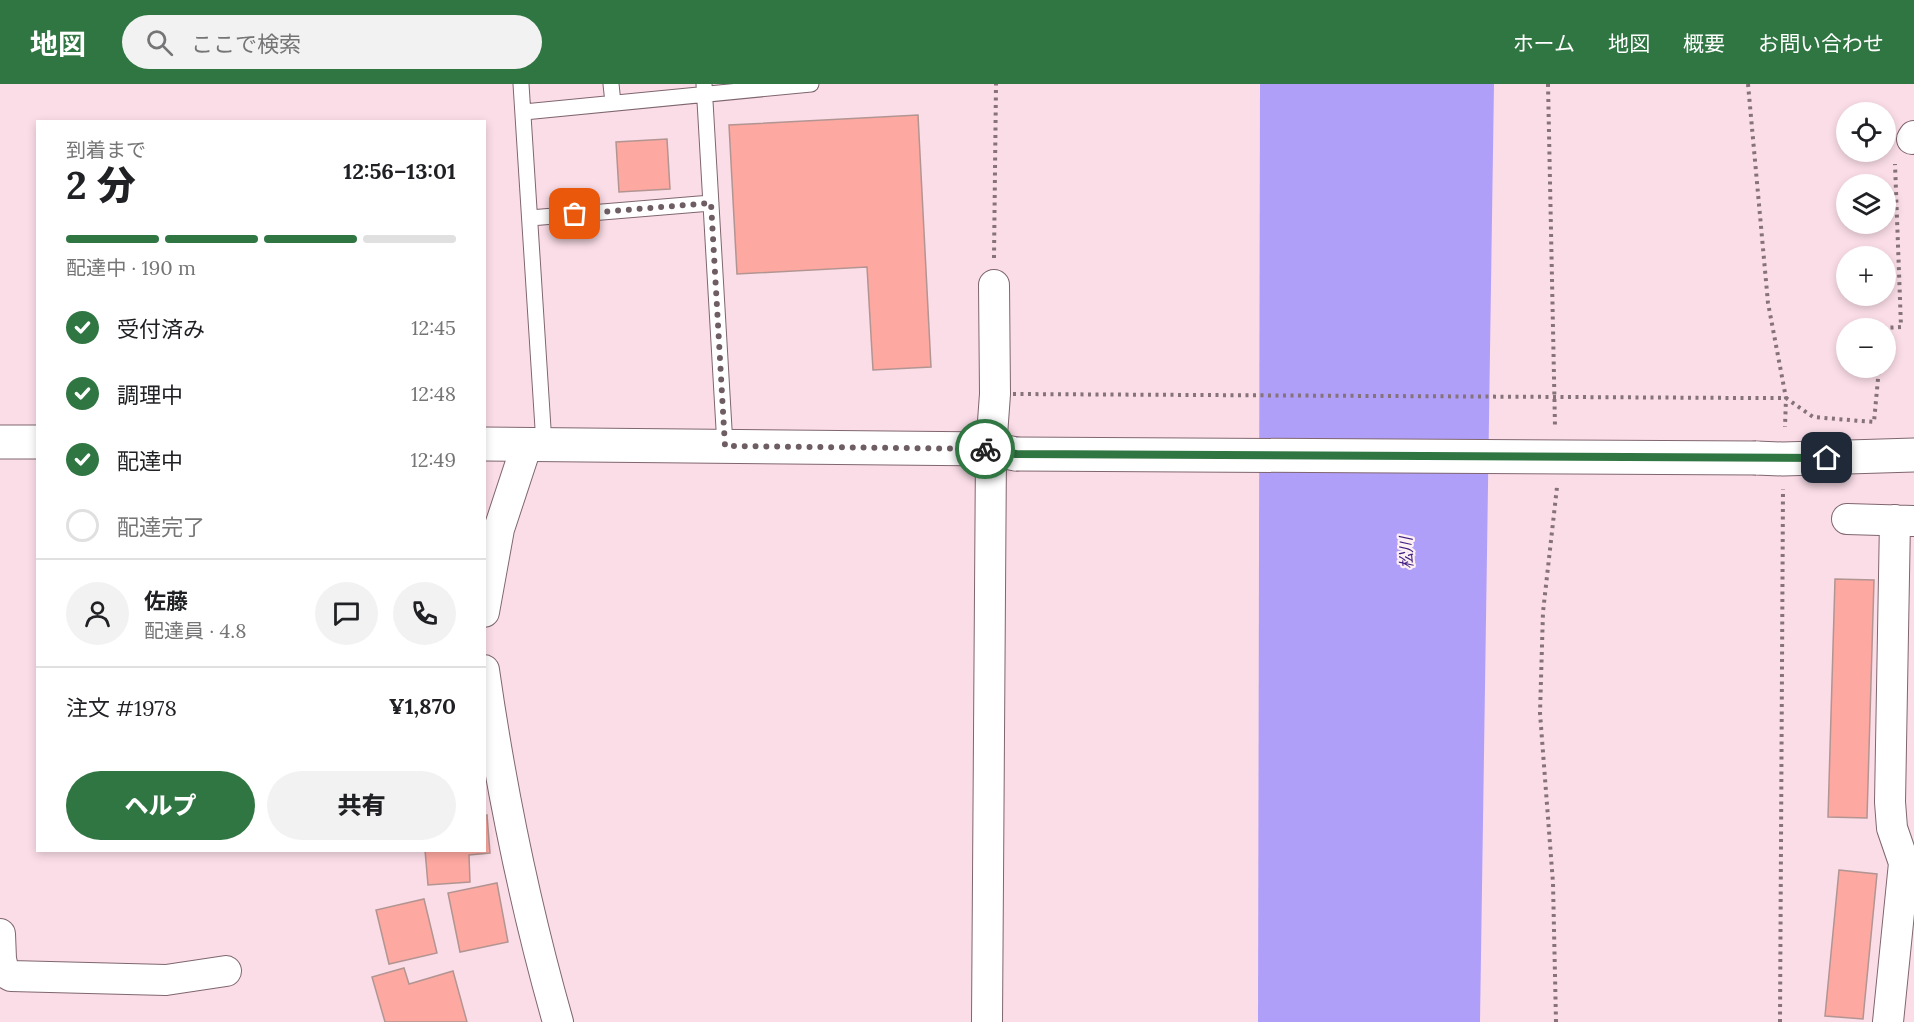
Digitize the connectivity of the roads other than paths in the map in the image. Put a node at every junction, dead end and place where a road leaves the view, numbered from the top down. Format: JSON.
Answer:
{"nodes":[{"id":1,"x":521,"y":84,"type":"edge"},
{"id":2,"x":611,"y":84,"type":"edge"},
{"id":3,"x":811,"y":84,"type":"edge"},
{"id":4,"x":704,"y":90,"type":"edge"},
{"id":5,"x":613,"y":103,"type":"junction"},
{"id":6,"x":524,"y":112,"type":"junction"},
{"id":7,"x":711,"y":203,"type":"junction"},
{"id":8,"x":530,"y":218,"type":"junction"},
{"id":9,"x":994,"y":285,"type":"road end"},
{"id":10,"x":0,"y":442,"type":"edge"},
{"id":11,"x":36,"y":442,"type":"edge"},
{"id":12,"x":486,"y":444,"type":"edge"},
{"id":13,"x":536,"y":444,"type":"junction"},
{"id":14,"x":725,"y":446,"type":"junction"},
{"id":15,"x":1004,"y":452,"type":"junction"},
{"id":16,"x":1914,"y":455,"type":"edge"},
{"id":17,"x":1847,"y":519,"type":"dead end"},
{"id":18,"x":1904,"y":521,"type":"edge"},
{"id":19,"x":486,"y":601,"type":"edge"},
{"id":20,"x":486,"y":683,"type":"edge"},
{"id":21,"x":0,"y":934,"type":"edge"},
{"id":22,"x":226,"y":971,"type":"dead end"},
{"id":23,"x":558,"y":1022,"type":"edge"},
{"id":24,"x":987,"y":1022,"type":"edge"},
{"id":25,"x":1888,"y":1022,"type":"edge"}],
"edges":[{"from":1,"to":6,"type":"lane"},
{"from":2,"to":5,"type":"lane"},
{"from":3,"to":4,"type":"lane"},
{"from":4,"to":5,"type":"lane"},
{"from":4,"to":7,"type":"lane"},
{"from":5,"to":6,"type":"lane"},
{"from":6,"to":8,"type":"lane"},
{"from":7,"to":8,"type":"lane"},
{"from":7,"to":14,"type":"lane"},
{"from":8,"to":13,"type":"lane"},
{"from":9,"to":15,"type":"street"},
{"from":10,"to":11,"type":"street"},
{"from":12,"to":13,"type":"street"},
{"from":13,"to":14,"type":"street"},
{"from":13,"to":19,"type":"street"},
{"from":14,"to":15,"type":"street"},
{"from":15,"to":16,"type":"street","bridge":true},
{"from":15,"to":24,"type":"street"},
{"from":17,"to":18,"type":"street"},
{"from":18,"to":25,"type":"street"},
{"from":20,"to":23,"type":"street"},
{"from":21,"to":22,"type":"street"}]}
